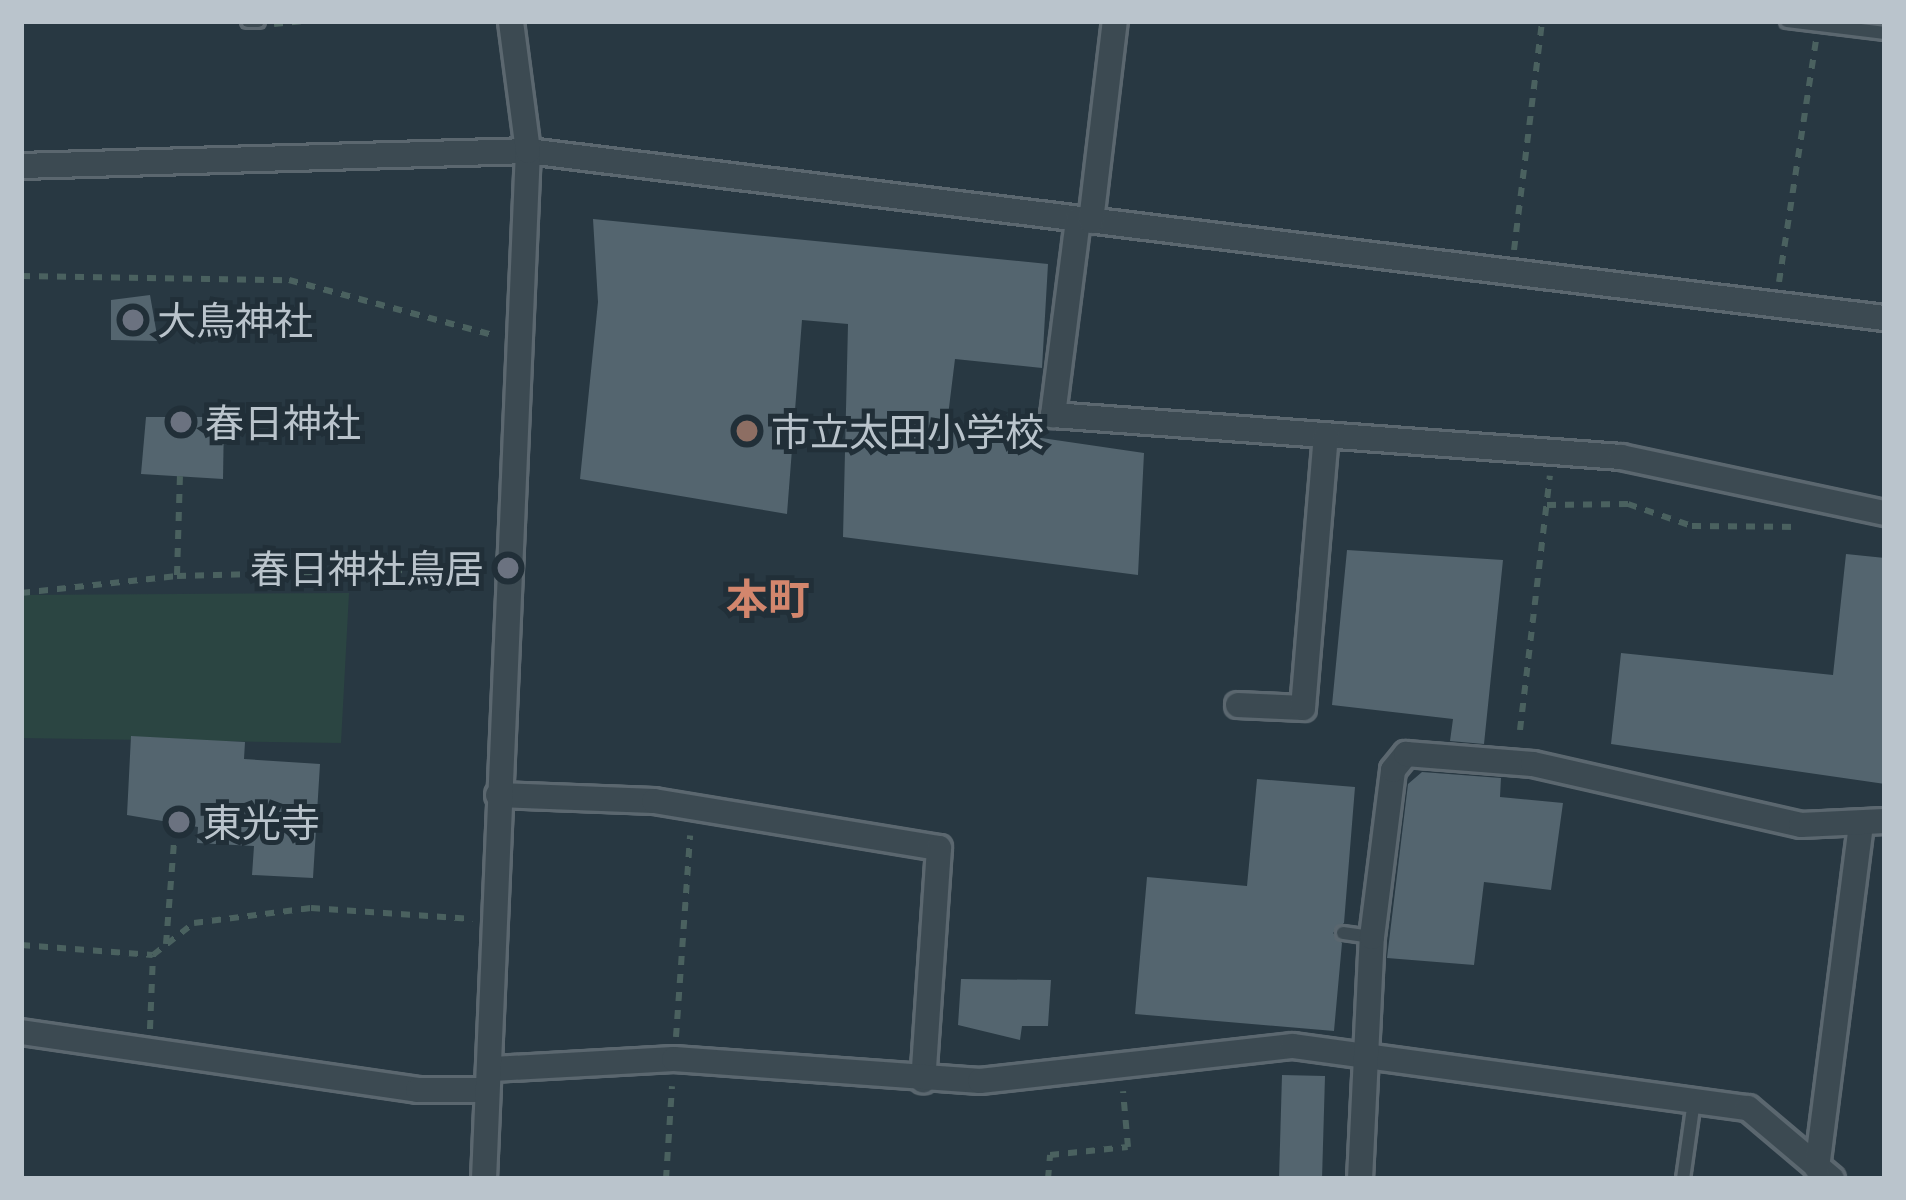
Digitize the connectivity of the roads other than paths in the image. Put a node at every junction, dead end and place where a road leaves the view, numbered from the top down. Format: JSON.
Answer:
{"nodes":[{"id":1,"x":248,"y":21,"type":"edge"},
{"id":2,"x":258,"y":21,"type":"edge"},
{"id":3,"x":511,"y":21,"type":"edge"},
{"id":4,"x":1115,"y":21,"type":"edge"},
{"id":5,"x":1787,"y":21,"type":"edge"},
{"id":6,"x":1885,"y":33,"type":"edge"},
{"id":7,"x":528,"y":151,"type":"junction"},
{"id":8,"x":21,"y":166,"type":"edge"},
{"id":9,"x":1084,"y":220,"type":"junction"},
{"id":10,"x":1885,"y":318,"type":"edge"},
{"id":11,"x":1326,"y":436,"type":"junction"},
{"id":12,"x":1885,"y":513,"type":"edge"},
{"id":13,"x":1238,"y":705,"type":"dead end"},
{"id":14,"x":498,"y":795,"type":"junction"},
{"id":15,"x":1873,"y":823,"type":"edge"},
{"id":16,"x":1343,"y":933,"type":"dead end"},
{"id":17,"x":1372,"y":937,"type":"junction"},
{"id":18,"x":21,"y":1032,"type":"edge"},
{"id":19,"x":1366,"y":1054,"type":"junction"},
{"id":20,"x":490,"y":1079,"type":"junction"},
{"id":21,"x":922,"y":1080,"type":"junction"},
{"id":22,"x":1694,"y":1100,"type":"junction"},
{"id":23,"x":1824,"y":1173,"type":"edge"},
{"id":24,"x":484,"y":1179,"type":"edge"},
{"id":25,"x":1360,"y":1179,"type":"edge"},
{"id":26,"x":1683,"y":1179,"type":"edge"}],
"edges":[{"from":1,"to":2,"type":"lane"},
{"from":3,"to":7,"type":"street"},
{"from":4,"to":9,"type":"street"},
{"from":5,"to":6,"type":"lane"},
{"from":7,"to":8,"type":"street"},
{"from":7,"to":9,"type":"street"},
{"from":7,"to":14,"type":"street"},
{"from":9,"to":10,"type":"street"},
{"from":9,"to":11,"type":"street"},
{"from":11,"to":12,"type":"street"},
{"from":11,"to":13,"type":"street"},
{"from":14,"to":20,"type":"street"},
{"from":14,"to":21,"type":"street"},
{"from":15,"to":17,"type":"street"},
{"from":15,"to":23,"type":"street"},
{"from":16,"to":17,"type":"lane"},
{"from":17,"to":19,"type":"street"},
{"from":18,"to":20,"type":"street"},
{"from":19,"to":21,"type":"street"},
{"from":19,"to":22,"type":"street"},
{"from":19,"to":25,"type":"street"},
{"from":20,"to":21,"type":"street"},
{"from":20,"to":24,"type":"street"},
{"from":22,"to":23,"type":"street"},
{"from":22,"to":26,"type":"lane"}]}
